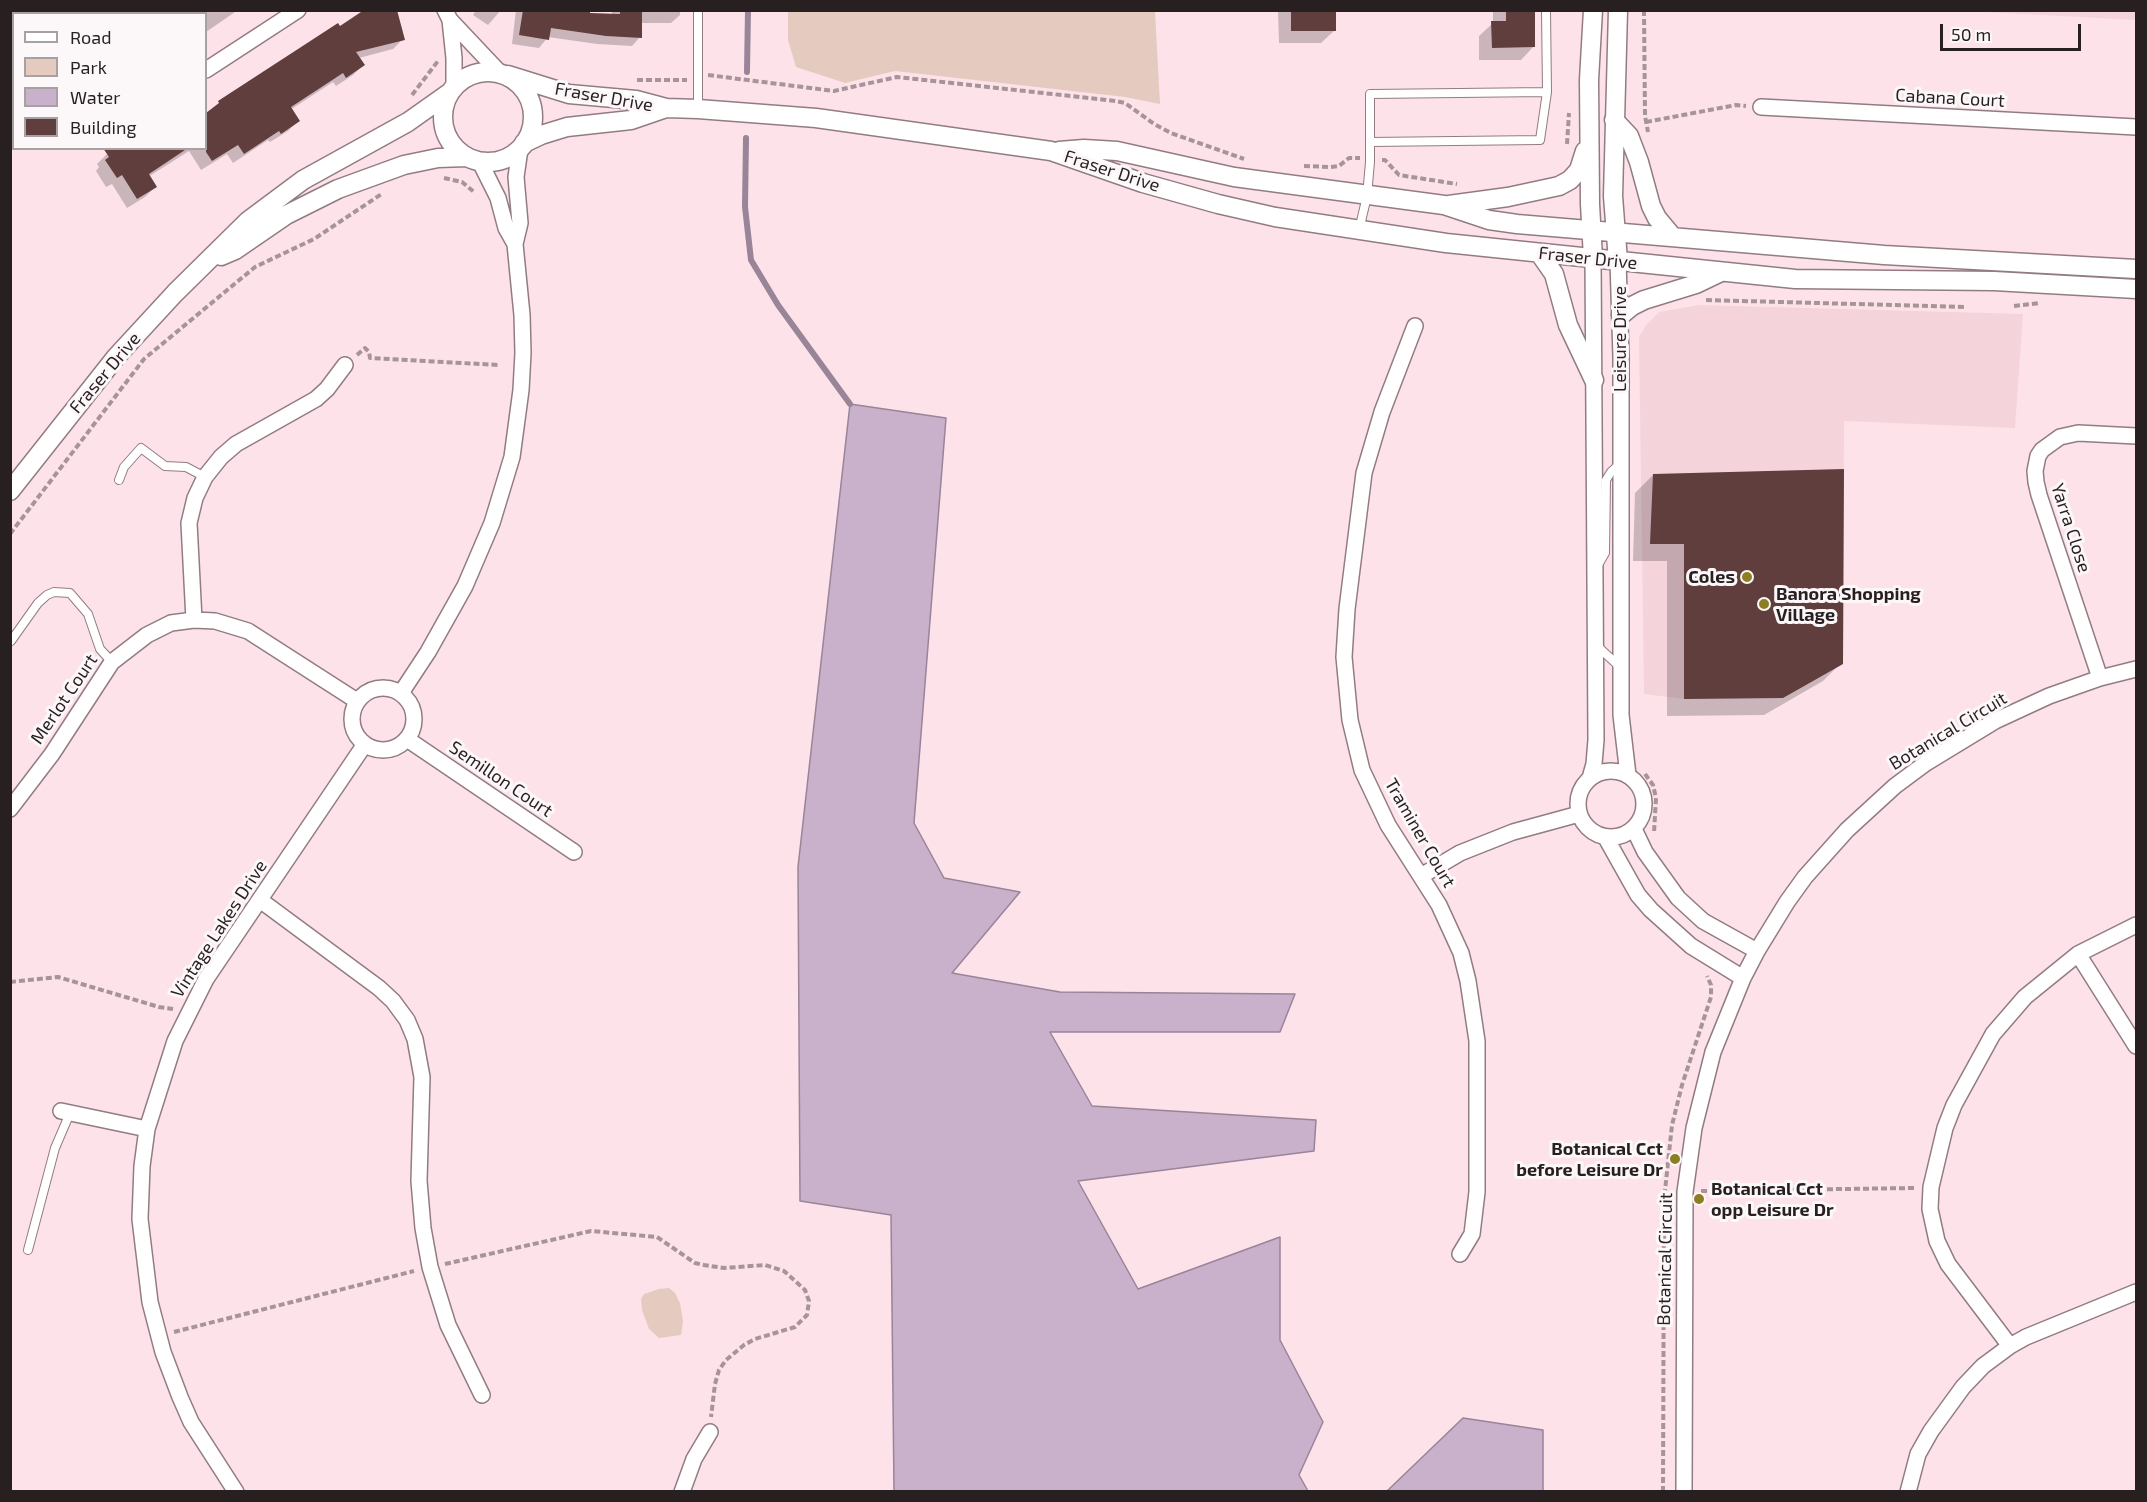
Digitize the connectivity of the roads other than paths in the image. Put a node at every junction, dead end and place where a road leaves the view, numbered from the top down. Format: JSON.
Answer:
{"nodes":[{"id":1,"x":298,"y":10,"type":"edge"},
{"id":2,"x":698,"y":10,"type":"edge"},
{"id":3,"x":1546,"y":10,"type":"edge"},
{"id":4,"x":1593,"y":10,"type":"edge"},
{"id":5,"x":1618,"y":10,"type":"edge"},
{"id":6,"x":447,"y":15,"type":"edge"},
{"id":7,"x":207,"y":69,"type":"edge"},
{"id":8,"x":503,"y":74,"type":"junction"},
{"id":9,"x":451,"y":90,"type":"junction"},
{"id":10,"x":1547,"y":92,"type":"junction"},
{"id":11,"x":1761,"y":107,"type":"road end"},
{"id":12,"x":666,"y":108,"type":"junction"},
{"id":13,"x":698,"y":109,"type":"junction"},
{"id":14,"x":1614,"y":120,"type":"junction"},
{"id":15,"x":2136,"y":127,"type":"edge"},
{"id":16,"x":1590,"y":138,"type":"junction"},
{"id":17,"x":1370,"y":142,"type":"junction"},
{"id":18,"x":522,"y":146,"type":"junction"},
{"id":19,"x":1051,"y":151,"type":"junction"},
{"id":20,"x":474,"y":159,"type":"junction"},
{"id":21,"x":1367,"y":196,"type":"junction"},
{"id":22,"x":1444,"y":205,"type":"junction"},
{"id":23,"x":1592,"y":230,"type":"junction"},
{"id":24,"x":1359,"y":231,"type":"junction"},
{"id":25,"x":1615,"y":232,"type":"junction"},
{"id":26,"x":1672,"y":236,"type":"junction"},
{"id":27,"x":515,"y":244,"type":"junction"},
{"id":28,"x":1540,"y":254,"type":"junction"},
{"id":29,"x":1593,"y":258,"type":"junction"},
{"id":30,"x":1618,"y":261,"type":"junction"},
{"id":31,"x":208,"y":262,"type":"junction"},
{"id":32,"x":2136,"y":269,"type":"edge"},
{"id":33,"x":1721,"y":272,"type":"junction"},
{"id":34,"x":2136,"y":289,"type":"edge"},
{"id":35,"x":1621,"y":315,"type":"junction"},
{"id":36,"x":1414,"y":326,"type":"dead end"},
{"id":37,"x":345,"y":365,"type":"road end"},
{"id":38,"x":1594,"y":380,"type":"junction"},
{"id":39,"x":2136,"y":436,"type":"edge"},
{"id":40,"x":1621,"y":463,"type":"junction"},
{"id":41,"x":205,"y":477,"type":"junction"},
{"id":42,"x":119,"y":480,"type":"dead end"},
{"id":43,"x":10,"y":491,"type":"edge"},
{"id":44,"x":1596,"y":569,"type":"junction"},
{"id":45,"x":194,"y":620,"type":"junction"},
{"id":46,"x":11,"y":641,"type":"edge"},
{"id":47,"x":1596,"y":645,"type":"junction"},
{"id":48,"x":112,"y":662,"type":"junction"},
{"id":49,"x":1621,"y":668,"type":"junction"},
{"id":50,"x":2136,"y":669,"type":"edge"},
{"id":51,"x":2100,"y":678,"type":"junction"},
{"id":52,"x":401,"y":693,"type":"junction"},
{"id":53,"x":357,"y":701,"type":"junction"},
{"id":54,"x":407,"y":739,"type":"junction"},
{"id":55,"x":365,"y":744,"type":"junction"},
{"id":56,"x":1628,"y":775,"type":"junction"},
{"id":57,"x":1590,"y":778,"type":"junction"},
{"id":58,"x":10,"y":809,"type":"edge"},
{"id":59,"x":1579,"y":814,"type":"junction"},
{"id":60,"x":1634,"y":829,"type":"junction"},
{"id":61,"x":1606,"y":838,"type":"junction"},
{"id":62,"x":574,"y":852,"type":"dead end"},
{"id":63,"x":1420,"y":876,"type":"junction"},
{"id":64,"x":260,"y":900,"type":"junction"},
{"id":65,"x":2136,"y":925,"type":"edge"},
{"id":66,"x":1757,"y":951,"type":"junction"},
{"id":67,"x":2078,"y":954,"type":"junction"},
{"id":68,"x":1743,"y":978,"type":"junction"},
{"id":69,"x":2136,"y":1046,"type":"edge"},
{"id":70,"x":65,"y":1112,"type":"joint"},
{"id":71,"x":147,"y":1129,"type":"junction"},
{"id":72,"x":28,"y":1250,"type":"dead end"},
{"id":73,"x":1460,"y":1254,"type":"dead end"},
{"id":74,"x":2136,"y":1292,"type":"edge"},
{"id":75,"x":2010,"y":1346,"type":"junction"},
{"id":76,"x":482,"y":1395,"type":"dead end"},
{"id":77,"x":710,"y":1432,"type":"road end"},
{"id":78,"x":236,"y":1491,"type":"edge"},
{"id":79,"x":682,"y":1491,"type":"edge"},
{"id":80,"x":1684,"y":1491,"type":"edge"},
{"id":81,"x":1908,"y":1491,"type":"edge"}],
"edges":[{"from":1,"to":7,"type":"street"},
{"from":2,"to":13,"type":"lane"},
{"from":3,"to":10,"type":"lane"},
{"from":4,"to":16,"type":"street","name":"Leisure Drive"},
{"from":5,"to":14,"type":"street","name":"Leisure Drive"},
{"from":6,"to":8,"type":"street"},
{"from":6,"to":9,"type":"street"},
{"from":8,"to":9,"type":"street"},
{"from":8,"to":12,"type":"street","name":"Fraser Drive"},
{"from":8,"to":18,"type":"street"},
{"from":9,"to":20,"type":"street"},
{"from":9,"to":31,"type":"street","name":"Fraser Drive"},
{"from":10,"to":17,"type":"lane"},
{"from":10,"to":17,"type":"lane"},
{"from":11,"to":15,"type":"street","name":"Cabana Court"},
{"from":12,"to":13,"type":"street","name":"Fraser Drive"},
{"from":12,"to":18,"type":"street","name":"Fraser Drive"},
{"from":13,"to":19,"type":"street","name":"Fraser Drive"},
{"from":14,"to":25,"type":"street","name":"Leisure Drive"},
{"from":14,"to":26,"type":"street"},
{"from":16,"to":22,"type":"street"},
{"from":16,"to":23,"type":"street","name":"Leisure Drive"},
{"from":17,"to":21,"type":"lane"},
{"from":18,"to":20,"type":"street"},
{"from":18,"to":27,"type":"street"},
{"from":19,"to":21,"type":"street","name":"Fraser Drive"},
{"from":19,"to":24,"type":"street","name":"Fraser Drive"},
{"from":20,"to":27,"type":"street"},
{"from":20,"to":31,"type":"street","name":"Fraser Drive"},
{"from":21,"to":22,"type":"street","name":"Fraser Drive"},
{"from":21,"to":24,"type":"lane"},
{"from":22,"to":23,"type":"street","name":"Fraser Drive"},
{"from":23,"to":25,"type":"street","name":"Fraser Drive"},
{"from":23,"to":29,"type":"street","name":"Leisure Drive"},
{"from":24,"to":28,"type":"street","name":"Fraser Drive"},
{"from":25,"to":26,"type":"street","name":"Fraser Drive"},
{"from":25,"to":30,"type":"street","name":"Leisure Drive"},
{"from":26,"to":32,"type":"street","name":"Fraser Drive"},
{"from":27,"to":52,"type":"street"},
{"from":28,"to":29,"type":"street","name":"Fraser Drive"},
{"from":28,"to":38,"type":"street"},
{"from":29,"to":30,"type":"street","name":"Fraser Drive"},
{"from":29,"to":38,"type":"street","name":"Leisure Drive"},
{"from":30,"to":33,"type":"street","name":"Fraser Drive"},
{"from":30,"to":35,"type":"street","name":"Leisure Drive"},
{"from":31,"to":43,"type":"street","name":"Fraser Drive"},
{"from":33,"to":34,"type":"street","name":"Fraser Drive"},
{"from":33,"to":35,"type":"street"},
{"from":35,"to":40,"type":"street","name":"Leisure Drive"},
{"from":36,"to":63,"type":"street","name":"Traminer Court"},
{"from":37,"to":41,"type":"street"},
{"from":38,"to":44,"type":"street","name":"Leisure Drive"},
{"from":39,"to":51,"type":"street","name":"Yarra Close"},
{"from":40,"to":44,"type":"lane"},
{"from":40,"to":49,"type":"street","name":"Leisure Drive"},
{"from":41,"to":42,"type":"lane"},
{"from":41,"to":45,"type":"street"},
{"from":44,"to":47,"type":"street","name":"Leisure Drive"},
{"from":45,"to":48,"type":"street","name":"Merlot Court"},
{"from":45,"to":53,"type":"street","name":"Merlot Court"},
{"from":46,"to":48,"type":"lane"},
{"from":47,"to":49,"type":"lane"},
{"from":47,"to":57,"type":"street","name":"Leisure Drive"},
{"from":48,"to":58,"type":"street","name":"Merlot Court"},
{"from":49,"to":56,"type":"street","name":"Leisure Drive"},
{"from":50,"to":51,"type":"street","name":"Botanical Circuit"},
{"from":51,"to":66,"type":"street","name":"Botanical Circuit"},
{"from":52,"to":53,"type":"street"},
{"from":52,"to":54,"type":"street"},
{"from":53,"to":55,"type":"street"},
{"from":54,"to":55,"type":"street"},
{"from":54,"to":62,"type":"street","name":"Semillon Court"},
{"from":55,"to":64,"type":"street","name":"Vintage Lakes Drive"},
{"from":56,"to":57,"type":"street"},
{"from":56,"to":60,"type":"street","name":"Leisure Drive"},
{"from":57,"to":59,"type":"street","name":"Leisure Drive"},
{"from":59,"to":61,"type":"street"},
{"from":59,"to":63,"type":"street"},
{"from":60,"to":61,"type":"street"},
{"from":60,"to":66,"type":"street"},
{"from":61,"to":68,"type":"street"},
{"from":63,"to":73,"type":"street","name":"Traminer Court"},
{"from":64,"to":71,"type":"street","name":"Vintage Lakes Drive"},
{"from":64,"to":76,"type":"street"},
{"from":65,"to":67,"type":"street"},
{"from":66,"to":68,"type":"street","name":"Botanical Circuit"},
{"from":67,"to":69,"type":"street"},
{"from":67,"to":75,"type":"street"},
{"from":68,"to":80,"type":"street","name":"Botanical Circuit"},
{"from":70,"to":71,"type":"street"},
{"from":70,"to":72,"type":"lane"},
{"from":71,"to":78,"type":"street","name":"Vintage Lakes Drive"},
{"from":74,"to":75,"type":"street"},
{"from":75,"to":81,"type":"street"},
{"from":77,"to":79,"type":"street"}]}
